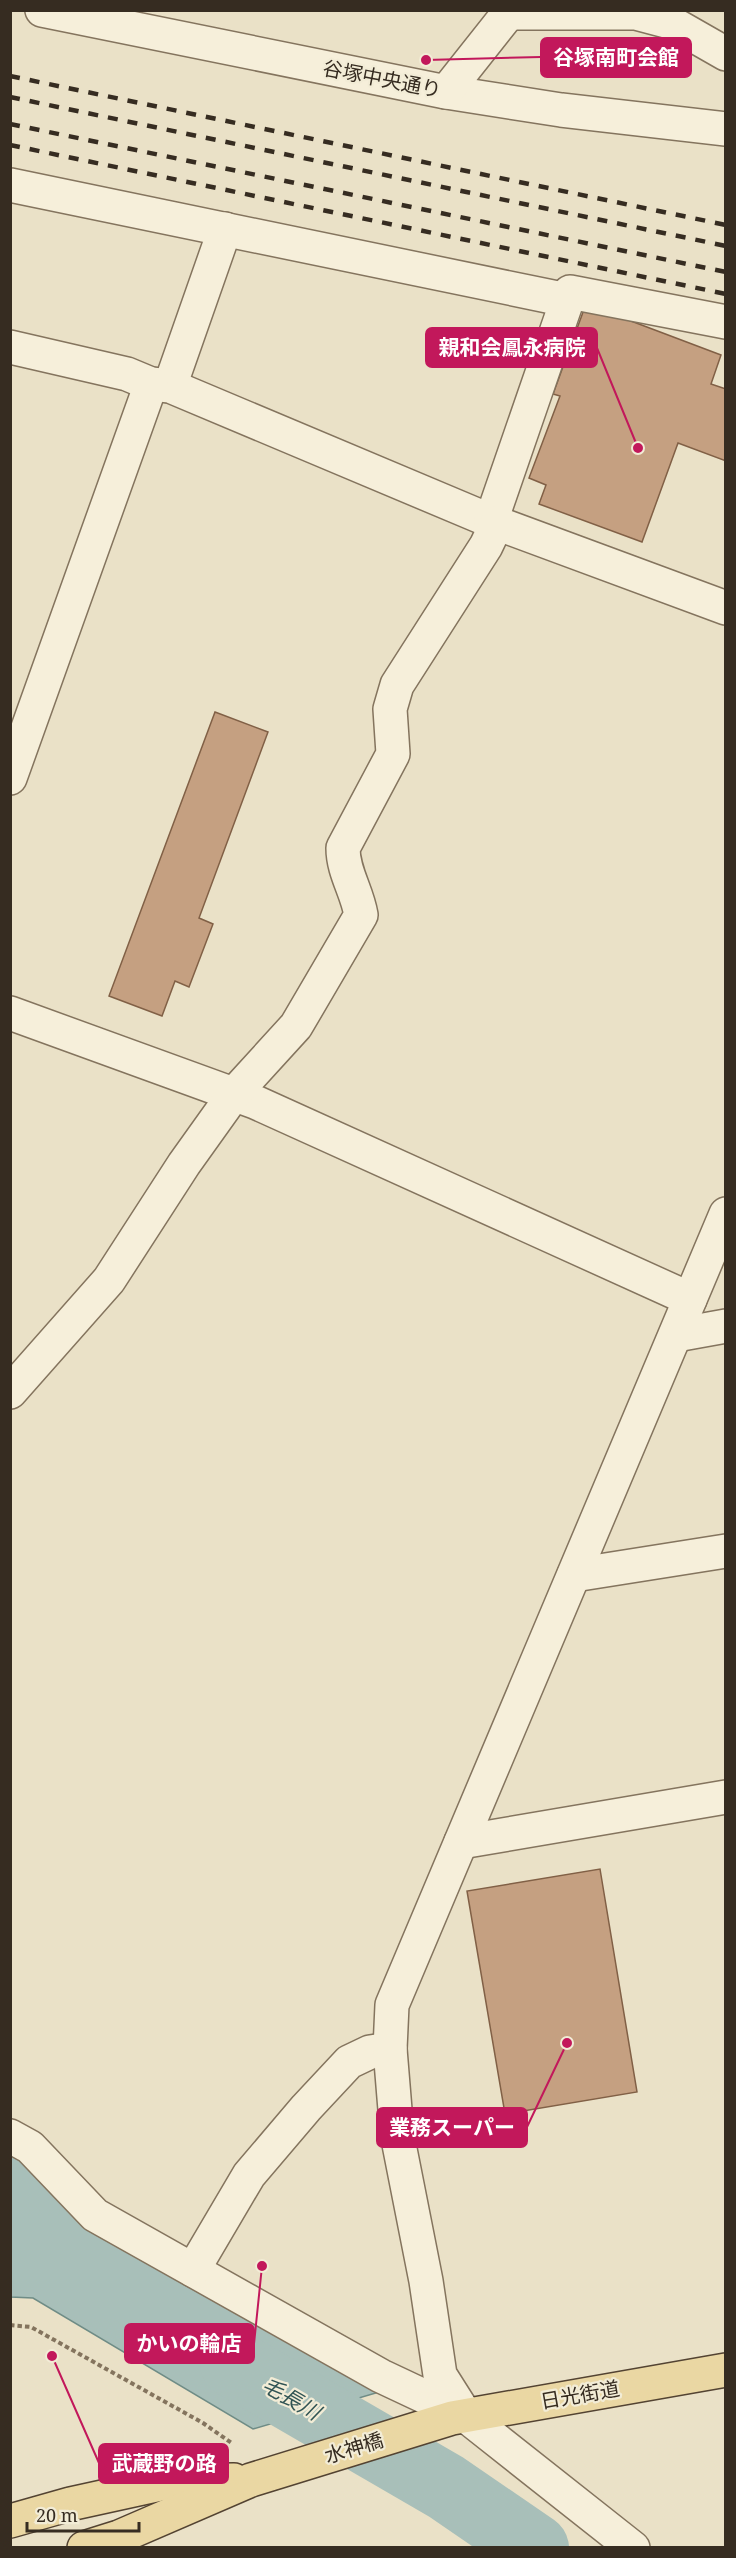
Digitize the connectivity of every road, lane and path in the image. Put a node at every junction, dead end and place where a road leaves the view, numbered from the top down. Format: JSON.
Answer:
{"nodes":[{"id":1,"x":42,"y":10,"type":"edge"},
{"id":2,"x":509,"y":11,"type":"edge"},
{"id":3,"x":726,"y":54,"type":"edge"},
{"id":4,"x":446,"y":92,"type":"junction"},
{"id":5,"x":726,"y":129,"type":"edge"},
{"id":6,"x":10,"y":185,"type":"edge"},
{"id":7,"x":225,"y":229,"type":"junction"},
{"id":8,"x":567,"y":300,"type":"junction"},
{"id":9,"x":726,"y":322,"type":"edge"},
{"id":10,"x":10,"y":347,"type":"edge"},
{"id":11,"x":160,"y":385,"type":"junction"},
{"id":12,"x":494,"y":522,"type":"junction"},
{"id":13,"x":726,"y":608,"type":"edge"},
{"id":14,"x":10,"y":778,"type":"edge"},
{"id":15,"x":10,"y":1012,"type":"edge"},
{"id":16,"x":234,"y":1094,"type":"junction"},
{"id":17,"x":726,"y":1214,"type":"edge"},
{"id":18,"x":690,"y":1299,"type":"junction"},
{"id":19,"x":726,"y":1326,"type":"edge"},
{"id":20,"x":676,"y":1335,"type":"junction"},
{"id":21,"x":15,"y":1381,"type":"edge"},
{"id":22,"x":726,"y":1551,"type":"edge"},
{"id":23,"x":574,"y":1575,"type":"junction"},
{"id":24,"x":726,"y":1797,"type":"edge"},
{"id":25,"x":461,"y":1842,"type":"junction"},
{"id":26,"x":390,"y":2049,"type":"junction"},
{"id":27,"x":10,"y":2136,"type":"edge"},
{"id":28,"x":193,"y":2270,"type":"junction"},
{"id":29,"x":10,"y":2325,"type":"edge"},
{"id":30,"x":726,"y":2370,"type":"edge"},
{"id":31,"x":466,"y":2416,"type":"junction"},
{"id":32,"x":435,"y":2423,"type":"joint"},
{"id":33,"x":261,"y":2476,"type":"junction"},
{"id":34,"x":10,"y":2521,"type":"edge"},
{"id":35,"x":121,"y":2542,"type":"edge"},
{"id":36,"x":84,"y":2547,"type":"edge"},
{"id":37,"x":633,"y":2547,"type":"edge"}],
"edges":[{"from":1,"to":4,"type":"street","name":"谷塚中央通り"},
{"from":2,"to":3,"type":"street"},
{"from":2,"to":4,"type":"street"},
{"from":4,"to":5,"type":"street","name":"谷塚中央通り"},
{"from":6,"to":7,"type":"street"},
{"from":7,"to":8,"type":"street"},
{"from":7,"to":11,"type":"street"},
{"from":8,"to":9,"type":"street"},
{"from":8,"to":12,"type":"street"},
{"from":10,"to":11,"type":"street"},
{"from":11,"to":12,"type":"street"},
{"from":11,"to":14,"type":"street"},
{"from":12,"to":13,"type":"street"},
{"from":12,"to":16,"type":"street"},
{"from":15,"to":16,"type":"street"},
{"from":16,"to":18,"type":"street"},
{"from":16,"to":21,"type":"street"},
{"from":17,"to":18,"type":"street"},
{"from":18,"to":20,"type":"street"},
{"from":19,"to":20,"type":"street"},
{"from":20,"to":23,"type":"street"},
{"from":22,"to":23,"type":"street"},
{"from":23,"to":25,"type":"street"},
{"from":24,"to":25,"type":"street"},
{"from":25,"to":26,"type":"street"},
{"from":26,"to":28,"type":"street"},
{"from":26,"to":31,"type":"street"},
{"from":27,"to":28,"type":"street"},
{"from":28,"to":31,"type":"street"},
{"from":29,"to":33,"type":"path"},
{"from":30,"to":31,"type":"main road","name":"日光街道"},
{"from":31,"to":32,"type":"main road","name":"日光街道"},
{"from":31,"to":37,"type":"street"},
{"from":32,"to":33,"type":"main road","name":"水神橋"},
{"from":33,"to":34,"type":"main road"},
{"from":33,"to":35,"type":"main road"},
{"from":35,"to":36,"type":"main road"}]}
